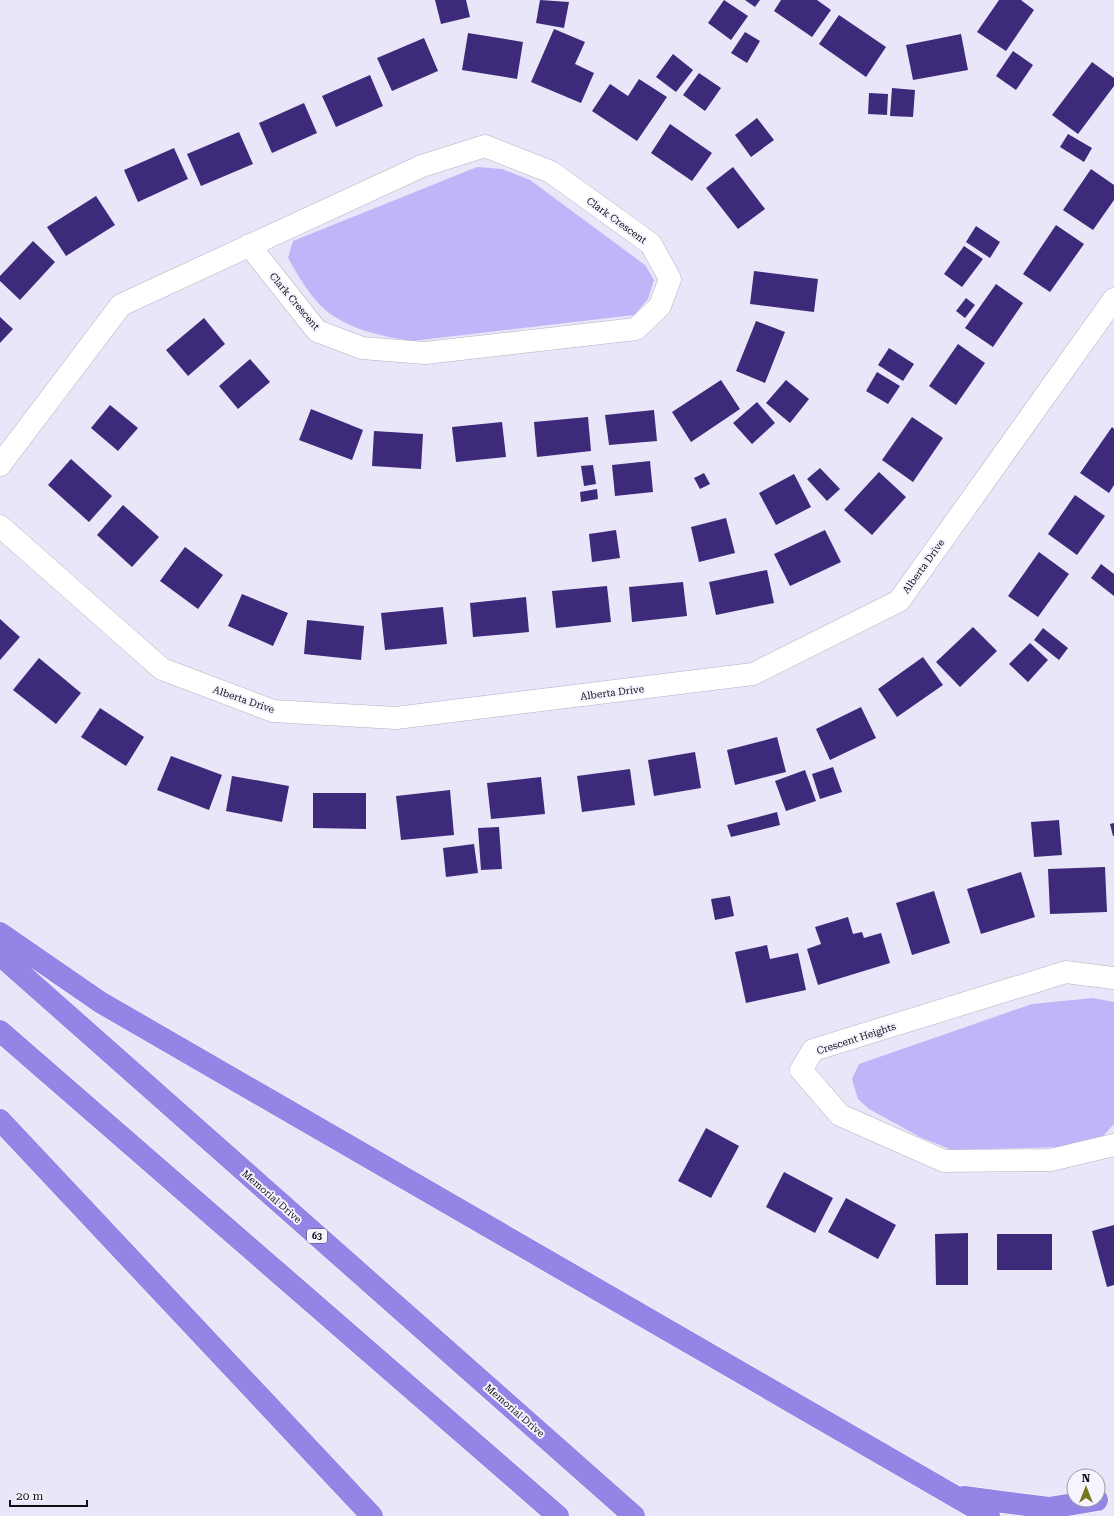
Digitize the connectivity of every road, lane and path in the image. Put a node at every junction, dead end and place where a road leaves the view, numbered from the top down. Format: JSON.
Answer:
{"nodes":[{"id":1,"x":249,"y":245,"type":"junction"},
{"id":2,"x":1114,"y":299,"type":"edge"},
{"id":3,"x":0,"y":465,"type":"edge"},
{"id":4,"x":0,"y":526,"type":"edge"},
{"id":5,"x":0,"y":933,"type":"edge"},
{"id":6,"x":0,"y":955,"type":"edge"},
{"id":7,"x":1114,"y":978,"type":"edge"},
{"id":8,"x":0,"y":1031,"type":"edge"},
{"id":9,"x":0,"y":1120,"type":"edge"},
{"id":10,"x":1114,"y":1145,"type":"edge"},
{"id":11,"x":956,"y":1495,"type":"junction"},
{"id":12,"x":1066,"y":1505,"type":"edge"},
{"id":13,"x":372,"y":1516,"type":"edge"},
{"id":14,"x":558,"y":1516,"type":"edge"},
{"id":15,"x":634,"y":1516,"type":"edge"},
{"id":16,"x":989,"y":1516,"type":"edge"}],
"edges":[{"from":1,"to":1,"type":"street","name":"Clark Crescent"},
{"from":1,"to":3,"type":"street","name":"Clark Crescent"},
{"from":2,"to":4,"type":"street","name":"Alberta Drive"},
{"from":5,"to":11,"type":"highway"},
{"from":6,"to":15,"type":"highway","name":"Memorial Drive","number":"63"},
{"from":7,"to":10,"type":"street","name":"Crescent Heights"},
{"from":8,"to":14,"type":"highway"},
{"from":9,"to":13,"type":"highway"},
{"from":11,"to":12,"type":"highway"},
{"from":11,"to":16,"type":"highway"}]}
